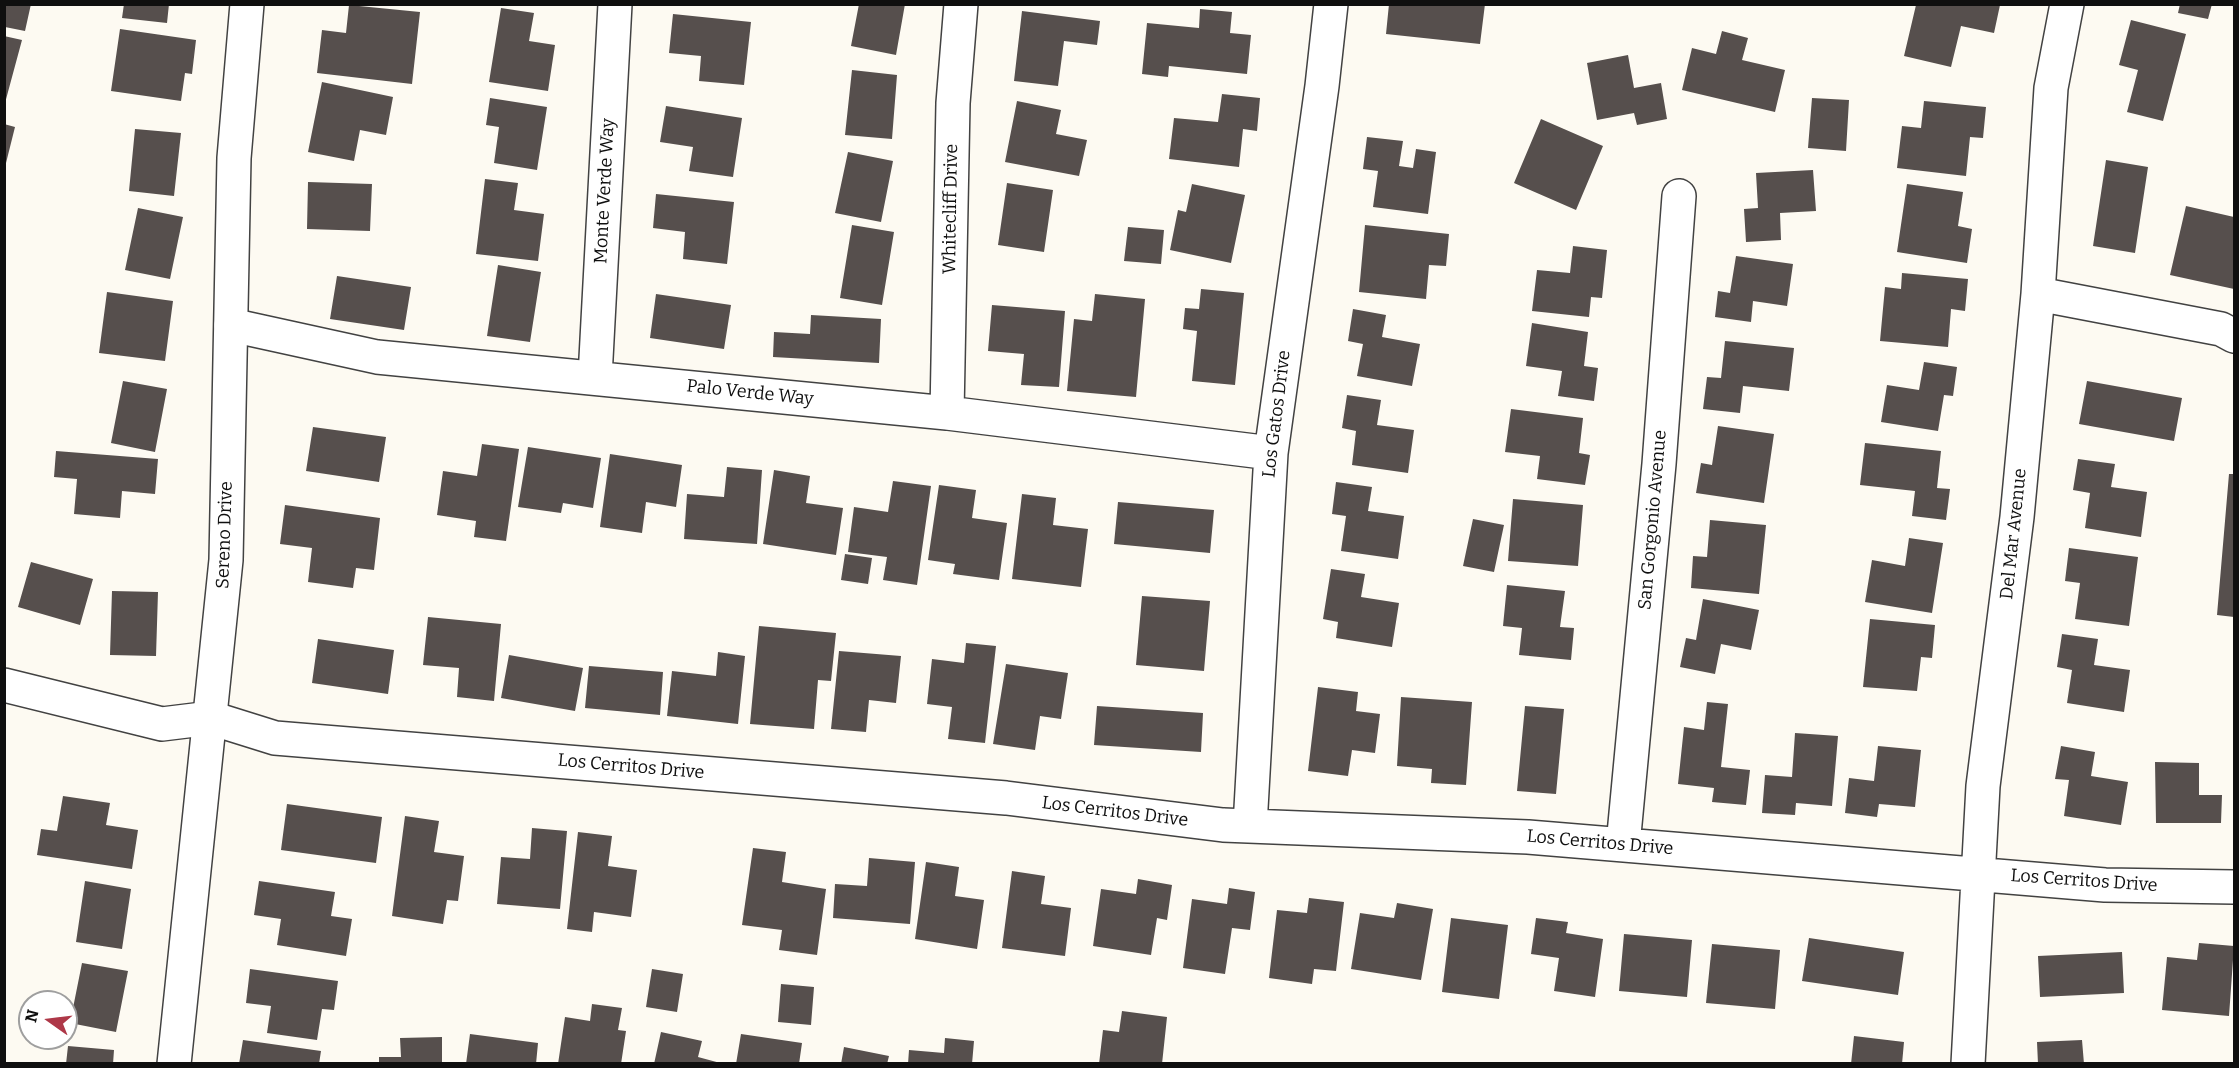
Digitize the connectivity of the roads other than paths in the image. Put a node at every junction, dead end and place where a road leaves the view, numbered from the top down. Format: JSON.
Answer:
{"nodes":[{"id":1,"x":247,"y":4,"type":"edge"},
{"id":2,"x":615,"y":4,"type":"edge"},
{"id":3,"x":961,"y":4,"type":"edge"},
{"id":4,"x":1331,"y":4,"type":"edge"},
{"id":5,"x":2067,"y":4,"type":"edge"},
{"id":6,"x":1679,"y":196,"type":"dead end"},
{"id":7,"x":2038,"y":294,"type":"junction"},
{"id":8,"x":231,"y":325,"type":"junction"},
{"id":9,"x":2235,"y":336,"type":"edge"},
{"id":10,"x":595,"y":377,"type":"junction"},
{"id":11,"x":947,"y":414,"type":"junction"},
{"id":12,"x":1270,"y":453,"type":"junction"},
{"id":13,"x":4,"y":685,"type":"edge"},
{"id":14,"x":211,"y":718,"type":"junction"},
{"id":15,"x":1250,"y":826,"type":"junction"},
{"id":16,"x":1623,"y":845,"type":"junction"},
{"id":17,"x":1978,"y":873,"type":"junction"},
{"id":18,"x":2235,"y":887,"type":"edge"},
{"id":19,"x":174,"y":1064,"type":"edge"},
{"id":20,"x":1968,"y":1064,"type":"edge"}],
"edges":[{"from":1,"to":8,"type":"street","name":"Sereno Drive"},
{"from":2,"to":10,"type":"street","name":"Monte Verde Way"},
{"from":3,"to":11,"type":"street","name":"Whitecliff Drive"},
{"from":4,"to":12,"type":"street","name":"Los Gatos Drive"},
{"from":5,"to":7,"type":"street","name":"Del Mar Avenue"},
{"from":6,"to":16,"type":"street","name":"San Gorgonio Avenue"},
{"from":7,"to":9,"type":"street"},
{"from":7,"to":17,"type":"street","name":"Del Mar Avenue"},
{"from":8,"to":10,"type":"street","name":"Palo Verde Way"},
{"from":8,"to":14,"type":"street","name":"Sereno Drive"},
{"from":10,"to":11,"type":"street","name":"Palo Verde Way"},
{"from":11,"to":12,"type":"street","name":"Palo Verde Way"},
{"from":12,"to":15,"type":"street","name":"Los Gatos Drive"},
{"from":13,"to":14,"type":"street","name":"Los Cerritos Drive"},
{"from":14,"to":15,"type":"street","name":"Los Cerritos Drive"},
{"from":14,"to":19,"type":"street","name":"Sereno Drive"},
{"from":15,"to":16,"type":"street","name":"Los Cerritos Drive"},
{"from":16,"to":17,"type":"street","name":"Los Cerritos Drive"},
{"from":17,"to":18,"type":"street","name":"Los Cerritos Drive"},
{"from":17,"to":20,"type":"street","name":"Del Mar Avenue"}]}
